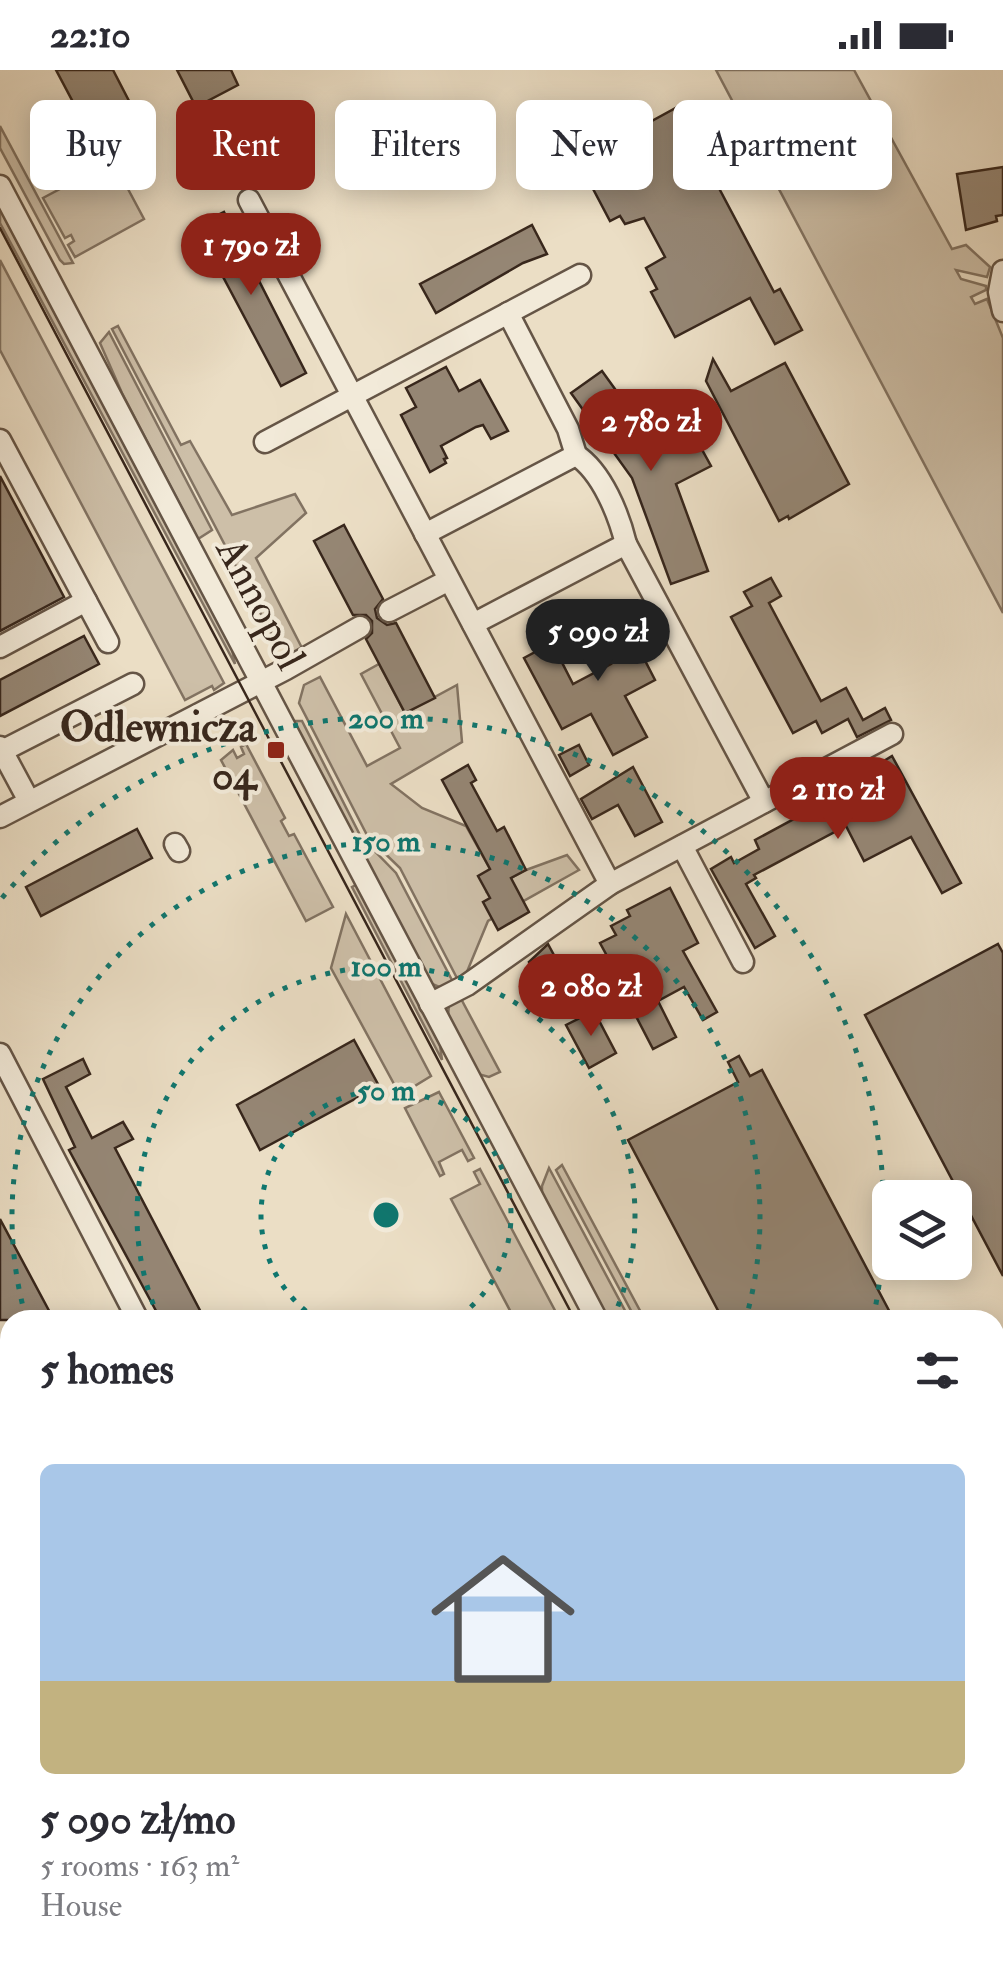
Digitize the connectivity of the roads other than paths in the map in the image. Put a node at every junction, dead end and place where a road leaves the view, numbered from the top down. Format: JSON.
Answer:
{"nodes":[{"id":1,"x":0,"y":186,"type":"edge"},
{"id":2,"x":249,"y":200,"type":"dead end"},
{"id":3,"x":1003,"y":271,"type":"edge"},
{"id":4,"x":580,"y":275,"type":"dead end"},
{"id":5,"x":1003,"y":312,"type":"edge"},
{"id":6,"x":508,"y":313,"type":"junction"},
{"id":7,"x":353,"y":396,"type":"junction"},
{"id":8,"x":0,"y":440,"type":"edge"},
{"id":9,"x":265,"y":442,"type":"dead end"},
{"id":10,"x":576,"y":455,"type":"junction"},
{"id":11,"x":424,"y":534,"type":"junction"},
{"id":12,"x":626,"y":544,"type":"junction"},
{"id":13,"x":449,"y":580,"type":"junction"},
{"id":14,"x":86,"y":601,"type":"junction"},
{"id":15,"x":389,"y":611,"type":"dead end"},
{"id":16,"x":473,"y":624,"type":"junction"},
{"id":17,"x":360,"y":627,"type":"dead end"},
{"id":18,"x":108,"y":642,"type":"dead end"},
{"id":19,"x":0,"y":647,"type":"edge"},
{"id":20,"x":261,"y":681,"type":"junction"},
{"id":21,"x":132,"y":684,"type":"dead end"},
{"id":22,"x":892,"y":734,"type":"dead end"},
{"id":23,"x":1,"y":750,"type":"edge"},
{"id":24,"x":29,"y":801,"type":"junction"},
{"id":25,"x":764,"y":802,"type":"junction"},
{"id":26,"x":0,"y":817,"type":"edge"},
{"id":27,"x":682,"y":846,"type":"junction"},
{"id":28,"x":610,"y":884,"type":"junction"},
{"id":29,"x":743,"y":962,"type":"dead end"},
{"id":30,"x":430,"y":1004,"type":"junction"},
{"id":31,"x":0,"y":1054,"type":"edge"},
{"id":32,"x":133,"y":1310,"type":"edge"},
{"id":33,"x":592,"y":1310,"type":"edge"}],
"edges":[{"from":1,"to":20,"type":"street","name":"Annopol"},
{"from":2,"to":7,"type":"street"},
{"from":3,"to":5,"type":"street"},
{"from":4,"to":6,"type":"street"},
{"from":6,"to":7,"type":"street"},
{"from":6,"to":10,"type":"street"},
{"from":7,"to":9,"type":"street"},
{"from":7,"to":11,"type":"street"},
{"from":8,"to":14,"type":"street"},
{"from":10,"to":11,"type":"street"},
{"from":10,"to":12,"type":"street"},
{"from":11,"to":13,"type":"street"},
{"from":12,"to":16,"type":"street"},
{"from":12,"to":25,"type":"street"},
{"from":13,"to":15,"type":"street"},
{"from":13,"to":16,"type":"street"},
{"from":14,"to":18,"type":"street"},
{"from":14,"to":19,"type":"street"},
{"from":16,"to":28,"type":"street"},
{"from":17,"to":20,"type":"street"},
{"from":20,"to":24,"type":"street"},
{"from":20,"to":30,"type":"street","name":"Annopol"},
{"from":21,"to":23,"type":"street"},
{"from":22,"to":25,"type":"street"},
{"from":23,"to":24,"type":"street"},
{"from":24,"to":26,"type":"street"},
{"from":25,"to":27,"type":"street"},
{"from":27,"to":28,"type":"street"},
{"from":27,"to":29,"type":"street"},
{"from":28,"to":30,"type":"street"},
{"from":30,"to":33,"type":"street","name":"Annopol"},
{"from":31,"to":32,"type":"street"}]}
